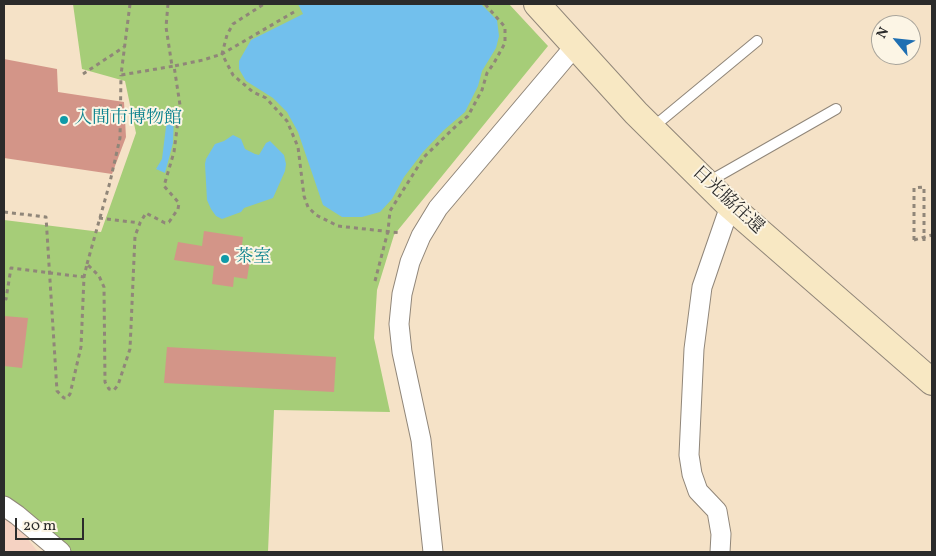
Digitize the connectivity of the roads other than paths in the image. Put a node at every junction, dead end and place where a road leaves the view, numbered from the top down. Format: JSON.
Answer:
{"nodes":[{"id":1,"x":537,"y":4,"type":"edge"},
{"id":2,"x":757,"y":40,"type":"dead end"},
{"id":3,"x":575,"y":46,"type":"junction"},
{"id":4,"x":836,"y":108,"type":"dead end"},
{"id":5,"x":652,"y":128,"type":"junction"},
{"id":6,"x":707,"y":183,"type":"junction"},
{"id":7,"x":730,"y":206,"type":"junction"},
{"id":8,"x":932,"y":382,"type":"edge"},
{"id":9,"x":4,"y":506,"type":"edge"},
{"id":10,"x":61,"y":552,"type":"edge"},
{"id":11,"x":433,"y":552,"type":"edge"},
{"id":12,"x":720,"y":552,"type":"edge"}],
"edges":[{"from":1,"to":3,"type":"street","name":"日光脇往還"},
{"from":2,"to":5,"type":"lane"},
{"from":3,"to":5,"type":"street","name":"日光脇往還"},
{"from":3,"to":11,"type":"street"},
{"from":4,"to":6,"type":"lane"},
{"from":5,"to":6,"type":"street","name":"日光脇往還"},
{"from":6,"to":7,"type":"street","name":"日光脇往還"},
{"from":7,"to":8,"type":"street","name":"日光脇往還"},
{"from":7,"to":12,"type":"street"},
{"from":9,"to":10,"type":"street"}]}
